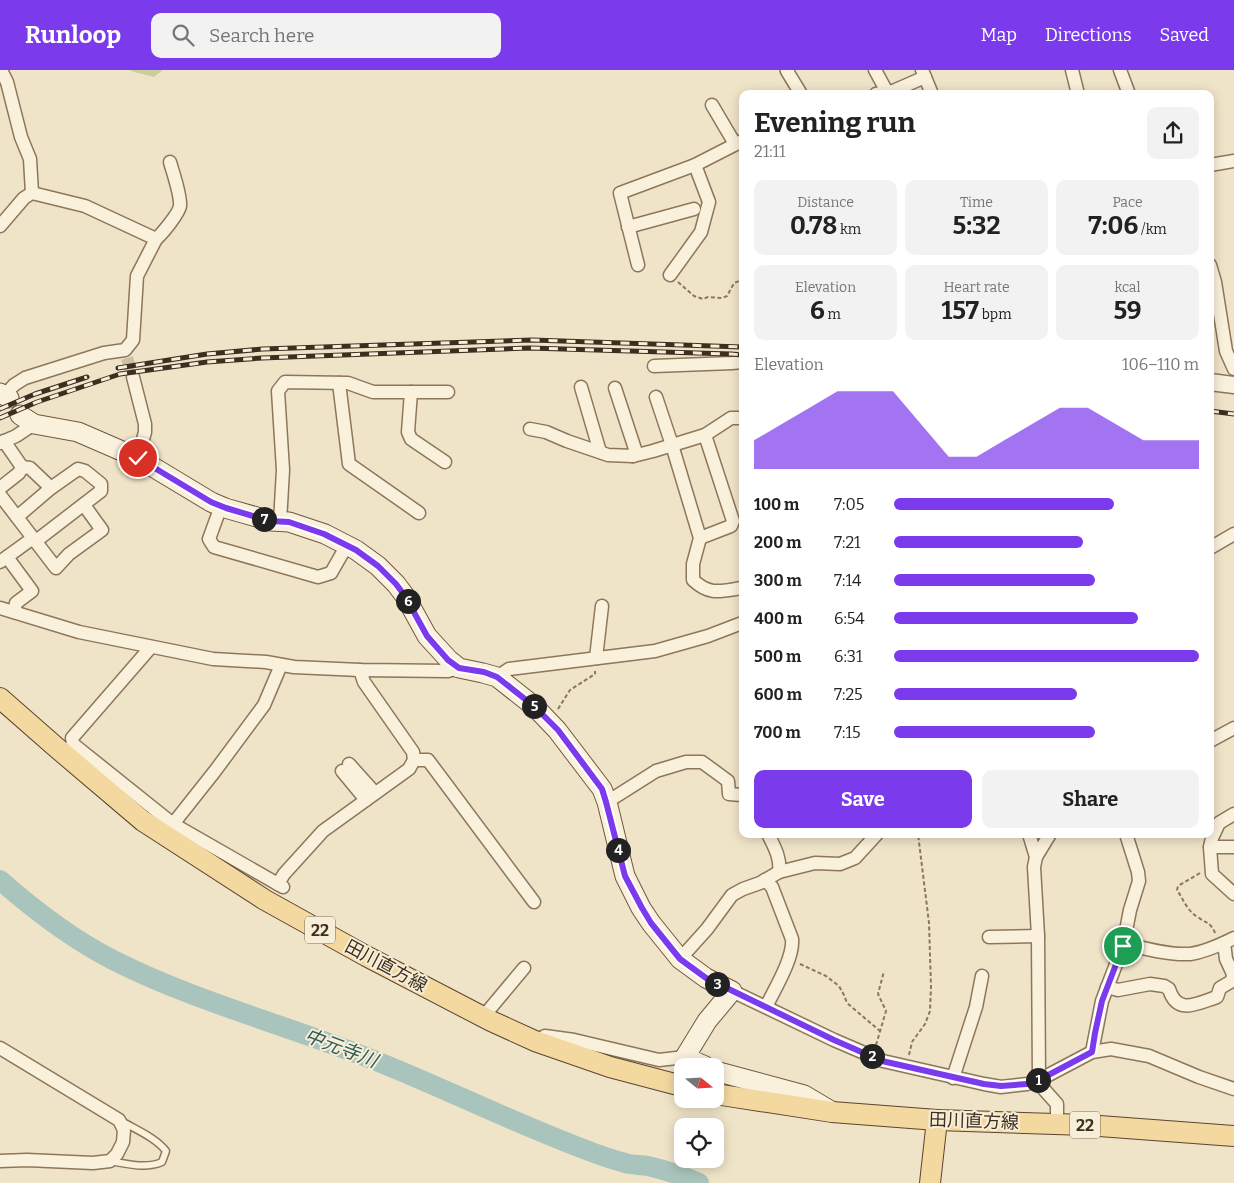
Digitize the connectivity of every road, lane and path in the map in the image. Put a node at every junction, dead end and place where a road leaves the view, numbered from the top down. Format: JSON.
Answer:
{"nodes":[{"id":1,"x":1,"y":70,"type":"edge"},
{"id":2,"x":788,"y":70,"type":"edge"},
{"id":3,"x":875,"y":70,"type":"edge"},
{"id":4,"x":1072,"y":70,"type":"edge"},
{"id":5,"x":1120,"y":70,"type":"edge"},
{"id":6,"x":923,"y":74,"type":"edge"},
{"id":7,"x":799,"y":90,"type":"edge"},
{"id":8,"x":881,"y":90,"type":"edge"},
{"id":9,"x":895,"y":90,"type":"edge"},
{"id":10,"x":930,"y":90,"type":"edge"},
{"id":11,"x":1077,"y":90,"type":"edge"},
{"id":12,"x":1128,"y":90,"type":"edge"},
{"id":13,"x":712,"y":105,"type":"dead end"},
{"id":14,"x":739,"y":143,"type":"edge"},
{"id":15,"x":1234,"y":161,"type":"edge"},
{"id":16,"x":170,"y":162,"type":"dead end"},
{"id":17,"x":1214,"y":164,"type":"edge"},
{"id":18,"x":694,"y":165,"type":"junction"},
{"id":19,"x":32,"y":193,"type":"junction"},
{"id":20,"x":694,"y":209,"type":"dead end"},
{"id":21,"x":0,"y":226,"type":"edge"},
{"id":22,"x":628,"y":227,"type":"junction"},
{"id":23,"x":156,"y":239,"type":"junction"},
{"id":24,"x":638,"y":265,"type":"dead end"},
{"id":25,"x":670,"y":276,"type":"joint"},
{"id":26,"x":1214,"y":280,"type":"edge"},
{"id":27,"x":739,"y":281,"type":"edge"},
{"id":28,"x":739,"y":362,"type":"edge"},
{"id":29,"x":654,"y":366,"type":"dead end"},
{"id":30,"x":1234,"y":370,"type":"edge"},
{"id":31,"x":133,"y":377,"type":"tunnel mouth"},
{"id":32,"x":1214,"y":382,"type":"edge"},
{"id":33,"x":339,"y":383,"type":"junction"},
{"id":34,"x":1234,"y":385,"type":"edge"},
{"id":35,"x":581,"y":387,"type":"dead end"},
{"id":36,"x":615,"y":388,"type":"dead end"},
{"id":37,"x":411,"y":392,"type":"junction"},
{"id":38,"x":448,"y":392,"type":"dead end"},
{"id":39,"x":5,"y":395,"type":"edge"},
{"id":40,"x":656,"y":397,"type":"dead end"},
{"id":41,"x":739,"y":418,"type":"edge"},
{"id":42,"x":27,"y":420,"type":"joint"},
{"id":43,"x":530,"y":429,"type":"dead end"},
{"id":44,"x":705,"y":435,"type":"junction"},
{"id":45,"x":2,"y":442,"type":"edge"},
{"id":46,"x":672,"y":445,"type":"junction"},
{"id":47,"x":600,"y":452,"type":"junction"},
{"id":48,"x":633,"y":456,"type":"junction"},
{"id":49,"x":138,"y":458,"type":"junction"},
{"id":50,"x":445,"y":462,"type":"dead end"},
{"id":51,"x":22,"y":467,"type":"junction"},
{"id":52,"x":0,"y":488,"type":"edge"},
{"id":53,"x":51,"y":488,"type":"junction"},
{"id":54,"x":0,"y":495,"type":"edge"},
{"id":55,"x":84,"y":505,"type":"junction"},
{"id":56,"x":220,"y":506,"type":"junction"},
{"id":57,"x":420,"y":513,"type":"dead end"},
{"id":58,"x":17,"y":516,"type":"junction"},
{"id":59,"x":280,"y":522,"type":"junction"},
{"id":60,"x":1234,"y":534,"type":"edge"},
{"id":61,"x":700,"y":538,"type":"junction"},
{"id":62,"x":34,"y":540,"type":"junction"},
{"id":63,"x":346,"y":545,"type":"junction"},
{"id":64,"x":1214,"y":546,"type":"edge"},
{"id":65,"x":4,"y":559,"type":"edge"},
{"id":66,"x":739,"y":588,"type":"edge"},
{"id":67,"x":602,"y":606,"type":"dead end"},
{"id":68,"x":0,"y":608,"type":"edge"},
{"id":69,"x":14,"y":612,"type":"junction"},
{"id":70,"x":739,"y":624,"type":"edge"},
{"id":71,"x":151,"y":647,"type":"junction"},
{"id":72,"x":596,"y":658,"type":"junction"},
{"id":73,"x":281,"y":665,"type":"junction"},
{"id":74,"x":459,"y":668,"type":"junction"},
{"id":75,"x":360,"y":670,"type":"junction"},
{"id":76,"x":497,"y":677,"type":"junction"},
{"id":77,"x":0,"y":698,"type":"edge"},
{"id":78,"x":549,"y":722,"type":"junction"},
{"id":79,"x":1234,"y":728,"type":"edge"},
{"id":80,"x":1214,"y":738,"type":"edge"},
{"id":81,"x":414,"y":760,"type":"junction"},
{"id":82,"x":345,"y":767,"type":"dead end"},
{"id":83,"x":739,"y":795,"type":"edge"},
{"id":84,"x":371,"y":797,"type":"junction"},
{"id":85,"x":606,"y":802,"type":"junction"},
{"id":86,"x":1234,"y":814,"type":"edge"},
{"id":87,"x":174,"y":824,"type":"junction"},
{"id":88,"x":1214,"y":834,"type":"edge"},
{"id":89,"x":770,"y":838,"type":"edge"},
{"id":90,"x":873,"y":838,"type":"edge"},
{"id":91,"x":918,"y":838,"type":"edge"},
{"id":92,"x":1030,"y":838,"type":"edge"},
{"id":93,"x":1048,"y":838,"type":"edge"},
{"id":94,"x":1127,"y":838,"type":"edge"},
{"id":95,"x":1212,"y":838,"type":"edge"},
{"id":96,"x":1210,"y":847,"type":"junction"},
{"id":97,"x":1234,"y":847,"type":"edge"},
{"id":98,"x":1036,"y":857,"type":"junction"},
{"id":99,"x":778,"y":872,"type":"junction"},
{"id":100,"x":1212,"y":874,"type":"junction"},
{"id":101,"x":766,"y":880,"type":"junction"},
{"id":102,"x":1234,"y":894,"type":"edge"},
{"id":103,"x":534,"y":902,"type":"dead end"},
{"id":104,"x":1038,"y":936,"type":"junction"},
{"id":105,"x":989,"y":937,"type":"dead end"},
{"id":106,"x":1226,"y":942,"type":"edge"},
{"id":107,"x":1124,"y":943,"type":"junction"},
{"id":108,"x":680,"y":959,"type":"junction"},
{"id":109,"x":788,"y":959,"type":"junction"},
{"id":110,"x":524,"y":968,"type":"dead end"},
{"id":111,"x":884,"y":971,"type":"dead end"},
{"id":112,"x":1233,"y":974,"type":"edge"},
{"id":113,"x":982,"y":976,"type":"dead end"},
{"id":114,"x":1107,"y":987,"type":"junction"},
{"id":115,"x":732,"y":991,"type":"junction"},
{"id":116,"x":766,"y":1008,"type":"junction"},
{"id":117,"x":483,"y":1017,"type":"junction"},
{"id":118,"x":880,"y":1031,"type":"junction"},
{"id":119,"x":535,"y":1041,"type":"junction"},
{"id":120,"x":0,"y":1048,"type":"edge"},
{"id":121,"x":1092,"y":1052,"type":"junction"},
{"id":122,"x":872,"y":1056,"type":"junction"},
{"id":123,"x":685,"y":1058,"type":"edge"},
{"id":124,"x":674,"y":1059,"type":"edge"},
{"id":125,"x":906,"y":1066,"type":"junction"},
{"id":126,"x":724,"y":1073,"type":"edge"},
{"id":127,"x":953,"y":1078,"type":"junction"},
{"id":128,"x":1039,"y":1080,"type":"junction"},
{"id":129,"x":674,"y":1084,"type":"edge"},
{"id":130,"x":1234,"y":1089,"type":"edge"},
{"id":131,"x":724,"y":1095,"type":"edge"},
{"id":132,"x":832,"y":1112,"type":"junction"},
{"id":133,"x":119,"y":1120,"type":"junction"},
{"id":134,"x":1057,"y":1124,"type":"junction"},
{"id":135,"x":936,"y":1128,"type":"junction"},
{"id":136,"x":1234,"y":1136,"type":"edge"},
{"id":137,"x":110,"y":1161,"type":"junction"},
{"id":138,"x":0,"y":1162,"type":"edge"},
{"id":139,"x":930,"y":1183,"type":"edge"}],
"edges":[{"from":1,"to":19,"type":"street"},
{"from":2,"to":7,"type":"street"},
{"from":3,"to":8,"type":"street"},
{"from":4,"to":11,"type":"street"},
{"from":5,"to":12,"type":"street"},
{"from":6,"to":9,"type":"street"},
{"from":6,"to":10,"type":"street"},
{"from":13,"to":14,"type":"street"},
{"from":14,"to":18,"type":"street"},
{"from":15,"to":17,"type":"street"},
{"from":16,"to":23,"type":"street"},
{"from":18,"to":22,"type":"street"},
{"from":18,"to":25,"type":"street"},
{"from":19,"to":21,"type":"street"},
{"from":19,"to":23,"type":"street"},
{"from":20,"to":22,"type":"street"},
{"from":22,"to":24,"type":"street"},
{"from":23,"to":39,"type":"street"},
{"from":25,"to":27,"type":"path"},
{"from":26,"to":30,"type":"street"},
{"from":28,"to":29,"type":"street"},
{"from":31,"to":49,"type":"street"},
{"from":32,"to":34,"type":"street"},
{"from":33,"to":37,"type":"street"},
{"from":33,"to":57,"type":"street"},
{"from":33,"to":59,"type":"street"},
{"from":35,"to":47,"type":"street"},
{"from":36,"to":48,"type":"street"},
{"from":37,"to":38,"type":"street"},
{"from":37,"to":50,"type":"street"},
{"from":40,"to":46,"type":"street"},
{"from":41,"to":44,"type":"street"},
{"from":42,"to":45,"type":"street"},
{"from":42,"to":49,"type":"main road"},
{"from":43,"to":47,"type":"street"},
{"from":44,"to":46,"type":"street"},
{"from":44,"to":61,"type":"street"},
{"from":45,"to":51,"type":"street"},
{"from":46,"to":48,"type":"street"},
{"from":46,"to":61,"type":"street"},
{"from":47,"to":48,"type":"street"},
{"from":49,"to":56,"type":"main road"},
{"from":51,"to":52,"type":"street"},
{"from":51,"to":53,"type":"street"},
{"from":53,"to":55,"type":"street"},
{"from":53,"to":58,"type":"street"},
{"from":54,"to":58,"type":"street"},
{"from":55,"to":62,"type":"street"},
{"from":55,"to":62,"type":"street"},
{"from":56,"to":59,"type":"main road"},
{"from":56,"to":63,"type":"street"},
{"from":58,"to":62,"type":"street"},
{"from":59,"to":63,"type":"main road"},
{"from":60,"to":64,"type":"street"},
{"from":61,"to":66,"type":"street"},
{"from":62,"to":65,"type":"street"},
{"from":63,"to":74,"type":"main road"},
{"from":65,"to":69,"type":"street"},
{"from":67,"to":72,"type":"street"},
{"from":68,"to":69,"type":"street"},
{"from":69,"to":71,"type":"street"},
{"from":70,"to":72,"type":"street"},
{"from":71,"to":73,"type":"street"},
{"from":71,"to":87,"type":"street"},
{"from":72,"to":76,"type":"street"},
{"from":72,"to":78,"type":"path"},
{"from":73,"to":75,"type":"street"},
{"from":73,"to":87,"type":"street"},
{"from":74,"to":75,"type":"street"},
{"from":74,"to":76,"type":"main road"},
{"from":75,"to":81,"type":"street"},
{"from":76,"to":78,"type":"main road"},
{"from":77,"to":117,"type":"main road","name":"田川直方線","number":"22"},
{"from":78,"to":85,"type":"main road"},
{"from":79,"to":80,"type":"street"},
{"from":81,"to":84,"type":"street"},
{"from":81,"to":103,"type":"street"},
{"from":82,"to":84,"type":"street"},
{"from":83,"to":85,"type":"street"},
{"from":84,"to":87,"type":"street"},
{"from":85,"to":108,"type":"main road"},
{"from":86,"to":88,"type":"street"},
{"from":89,"to":99,"type":"street"},
{"from":90,"to":99,"type":"street"},
{"from":91,"to":125,"type":"path"},
{"from":92,"to":98,"type":"street"},
{"from":93,"to":98,"type":"street"},
{"from":94,"to":107,"type":"street"},
{"from":95,"to":96,"type":"street"},
{"from":96,"to":97,"type":"street"},
{"from":96,"to":100,"type":"street"},
{"from":98,"to":104,"type":"street"},
{"from":99,"to":101,"type":"street"},
{"from":100,"to":102,"type":"street"},
{"from":100,"to":106,"type":"path"},
{"from":101,"to":108,"type":"street"},
{"from":101,"to":109,"type":"street"},
{"from":104,"to":105,"type":"street"},
{"from":104,"to":128,"type":"street"},
{"from":106,"to":107,"type":"street"},
{"from":106,"to":112,"type":"street"},
{"from":107,"to":114,"type":"street"},
{"from":108,"to":115,"type":"main road"},
{"from":109,"to":116,"type":"street"},
{"from":109,"to":118,"type":"path"},
{"from":110,"to":117,"type":"street"},
{"from":111,"to":118,"type":"path"},
{"from":112,"to":114,"type":"street"},
{"from":113,"to":127,"type":"street"},
{"from":114,"to":121,"type":"street"},
{"from":115,"to":116,"type":"street"},
{"from":115,"to":123,"type":"main road"},
{"from":116,"to":122,"type":"street"},
{"from":117,"to":119,"type":"main road","name":"田川直方線","number":"22"},
{"from":118,"to":122,"type":"path"},
{"from":119,"to":124,"type":"street"},
{"from":119,"to":129,"type":"main road","name":"田川直方線","number":"22"},
{"from":120,"to":133,"type":"street"},
{"from":121,"to":128,"type":"street"},
{"from":121,"to":130,"type":"street"},
{"from":122,"to":125,"type":"street"},
{"from":125,"to":127,"type":"street"},
{"from":126,"to":132,"type":"main road"},
{"from":127,"to":128,"type":"street"},
{"from":128,"to":134,"type":"street"},
{"from":131,"to":132,"type":"main road","name":"田川直方線","number":"22"},
{"from":132,"to":135,"type":"main road","name":"田川直方線","number":"22"},
{"from":133,"to":137,"type":"street"},
{"from":133,"to":137,"type":"lane"},
{"from":134,"to":135,"type":"main road","name":"田川直方線","number":"22"},
{"from":134,"to":136,"type":"main road","name":"田川直方線","number":"22"},
{"from":135,"to":139,"type":"main road"},
{"from":137,"to":138,"type":"street"}]}
